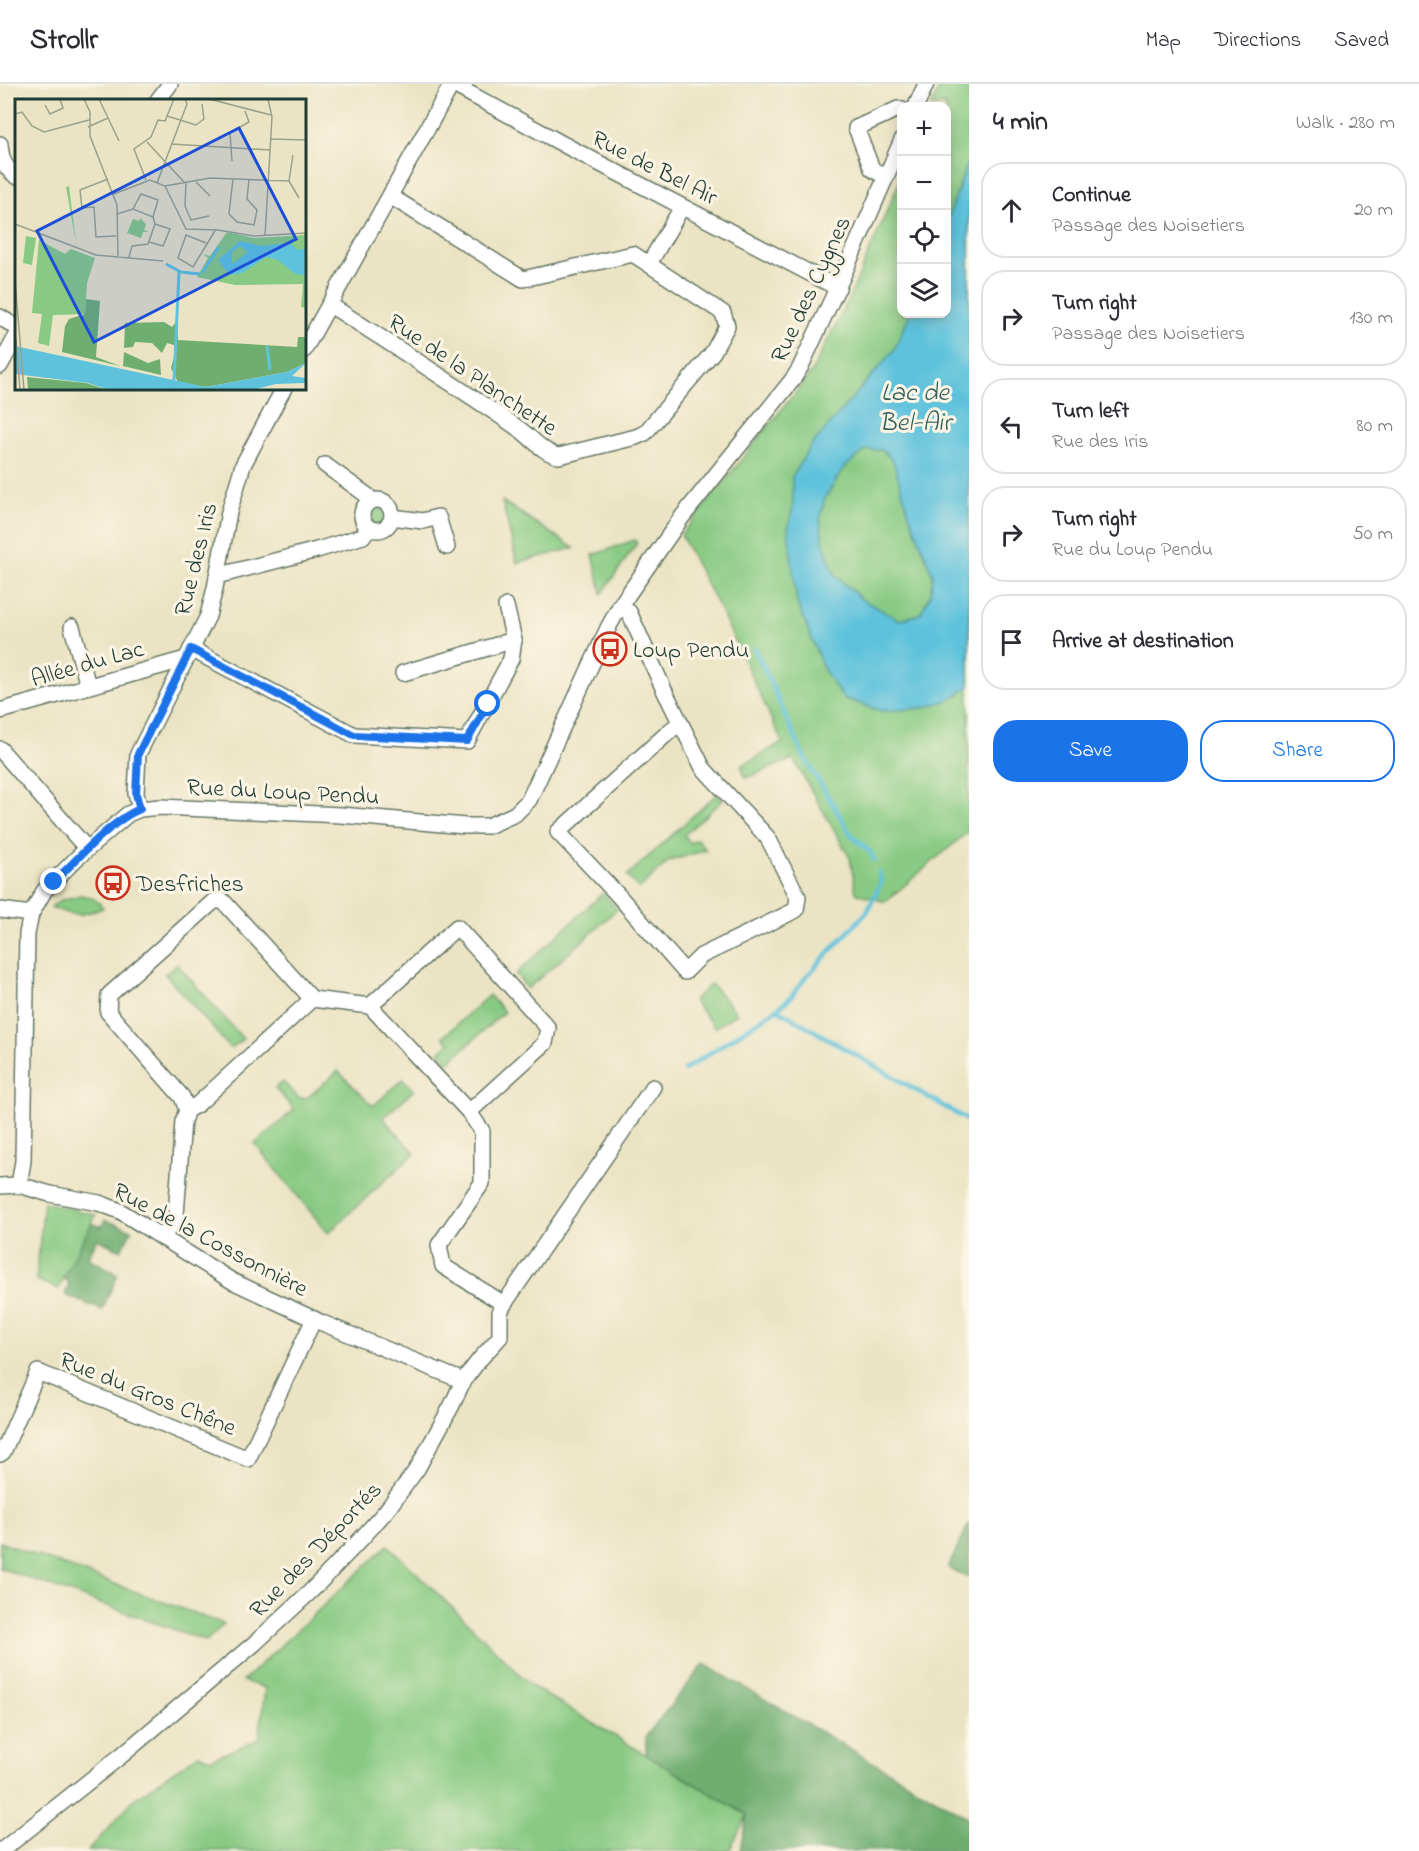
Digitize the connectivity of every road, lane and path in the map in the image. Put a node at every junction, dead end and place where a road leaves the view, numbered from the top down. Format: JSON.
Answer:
{"nodes":[{"id":1,"x":452,"y":84,"type":"edge"},
{"id":2,"x":926,"y":84,"type":"edge"},
{"id":3,"x":918,"y":102,"type":"edge"},
{"id":4,"x":897,"y":109,"type":"edge"},
{"id":5,"x":0,"y":144,"type":"edge"},
{"id":6,"x":897,"y":152,"type":"edge"},
{"id":7,"x":15,"y":175,"type":"edge"},
{"id":8,"x":886,"y":177,"type":"junction"},
{"id":9,"x":390,"y":196,"type":"junction"},
{"id":10,"x":682,"y":207,"type":"junction"},
{"id":11,"x":649,"y":264,"type":"junction"},
{"id":12,"x":838,"y":288,"type":"junction"},
{"id":13,"x":330,"y":304,"type":"junction"},
{"id":14,"x":0,"y":317,"type":"edge"},
{"id":15,"x":15,"y":326,"type":"edge"},
{"id":16,"x":15,"y":339,"type":"edge"},
{"id":17,"x":306,"y":346,"type":"edge"},
{"id":18,"x":0,"y":366,"type":"edge"},
{"id":19,"x":283,"y":390,"type":"edge"},
{"id":20,"x":325,"y":465,"type":"dead end"},
{"id":21,"x":371,"y":501,"type":"junction"},
{"id":22,"x":392,"y":517,"type":"junction"},
{"id":23,"x":675,"y":527,"type":"joint"},
{"id":24,"x":368,"y":528,"type":"junction"},
{"id":25,"x":447,"y":547,"type":"dead end"},
{"id":26,"x":217,"y":576,"type":"junction"},
{"id":27,"x":506,"y":606,"type":"dead end"},
{"id":28,"x":620,"y":606,"type":"junction"},
{"id":29,"x":72,"y":627,"type":"dead end"},
{"id":30,"x":514,"y":640,"type":"junction"},
{"id":31,"x":188,"y":654,"type":"junction"},
{"id":32,"x":403,"y":673,"type":"dead end"},
{"id":33,"x":88,"y":686,"type":"junction"},
{"id":34,"x":0,"y":711,"type":"edge"},
{"id":35,"x":680,"y":723,"type":"junction"},
{"id":36,"x":0,"y":749,"type":"edge"},
{"id":37,"x":140,"y":809,"type":"junction"},
{"id":38,"x":87,"y":849,"type":"junction"},
{"id":39,"x":0,"y":910,"type":"edge"},
{"id":40,"x":31,"y":914,"type":"junction"},
{"id":41,"x":312,"y":999,"type":"junction"},
{"id":42,"x":370,"y":1006,"type":"junction"},
{"id":43,"x":653,"y":1087,"type":"dead end"},
{"id":44,"x":187,"y":1110,"type":"junction"},
{"id":45,"x":469,"y":1112,"type":"junction"},
{"id":46,"x":19,"y":1185,"type":"junction"},
{"id":47,"x":0,"y":1186,"type":"edge"},
{"id":48,"x":164,"y":1238,"type":"junction"},
{"id":49,"x":504,"y":1304,"type":"junction"},
{"id":50,"x":314,"y":1319,"type":"junction"},
{"id":51,"x":463,"y":1381,"type":"junction"},
{"id":52,"x":0,"y":1454,"type":"edge"},
{"id":53,"x":1,"y":1851,"type":"edge"}],
"edges":[{"from":1,"to":9,"type":"street"},
{"from":1,"to":10,"type":"street","name":"Rue de Bel Air"},
{"from":2,"to":3,"type":"street"},
{"from":4,"to":8,"type":"street"},
{"from":5,"to":7,"type":"street"},
{"from":6,"to":8,"type":"street","name":"Rue des Cygnes"},
{"from":8,"to":12,"type":"street","name":"Rue des Cygnes"},
{"from":9,"to":11,"type":"street","name":"Rue de la Planchette"},
{"from":9,"to":13,"type":"street"},
{"from":10,"to":11,"type":"street"},
{"from":10,"to":12,"type":"street","name":"Rue de Bel Air"},
{"from":11,"to":13,"type":"street","name":"Rue de la Planchette"},
{"from":12,"to":23,"type":"street","name":"Rue des Cygnes"},
{"from":13,"to":17,"type":"street"},
{"from":14,"to":15,"type":"street"},
{"from":16,"to":18,"type":"street"},
{"from":19,"to":26,"type":"street","name":"Rue des Iris"},
{"from":20,"to":21,"type":"street"},
{"from":21,"to":22,"type":"street"},
{"from":21,"to":24,"type":"street"},
{"from":22,"to":24,"type":"street"},
{"from":22,"to":25,"type":"street"},
{"from":23,"to":28,"type":"street","name":"Rue du Loup Pendu"},
{"from":24,"to":26,"type":"street"},
{"from":26,"to":31,"type":"street","name":"Rue des Iris"},
{"from":27,"to":30,"type":"street"},
{"from":28,"to":35,"type":"street"},
{"from":28,"to":37,"type":"street","name":"Rue du Loup Pendu"},
{"from":29,"to":33,"type":"street"},
{"from":30,"to":31,"type":"street"},
{"from":30,"to":32,"type":"street"},
{"from":31,"to":33,"type":"street","name":"Allée du Lac"},
{"from":31,"to":37,"type":"street","name":"Rue des Iris"},
{"from":33,"to":34,"type":"street","name":"Allée du Lac"},
{"from":35,"to":35,"type":"street"},
{"from":36,"to":38,"type":"street"},
{"from":37,"to":38,"type":"street","name":"Rue du Loup Pendu"},
{"from":38,"to":40,"type":"street","name":"Rue du Loup Pendu"},
{"from":39,"to":40,"type":"street"},
{"from":40,"to":46,"type":"street","name":"Rue du Loup Pendu"},
{"from":41,"to":42,"type":"street"},
{"from":41,"to":44,"type":"street"},
{"from":41,"to":44,"type":"street"},
{"from":42,"to":45,"type":"street"},
{"from":42,"to":45,"type":"street"},
{"from":43,"to":49,"type":"street","name":"Rue des Déportés"},
{"from":44,"to":48,"type":"street"},
{"from":45,"to":49,"type":"street"},
{"from":46,"to":47,"type":"street","name":"Rue de la Cossonnière"},
{"from":46,"to":48,"type":"street","name":"Rue de la Cossonnière"},
{"from":48,"to":50,"type":"street","name":"Rue de la Cossonnière"},
{"from":49,"to":51,"type":"street","name":"Rue des Déportés"},
{"from":50,"to":51,"type":"street","name":"Rue de la Cossonnière"},
{"from":50,"to":52,"type":"street","name":"Rue du Gros Chêne"},
{"from":51,"to":53,"type":"street","name":"Rue des Déportés"}]}
